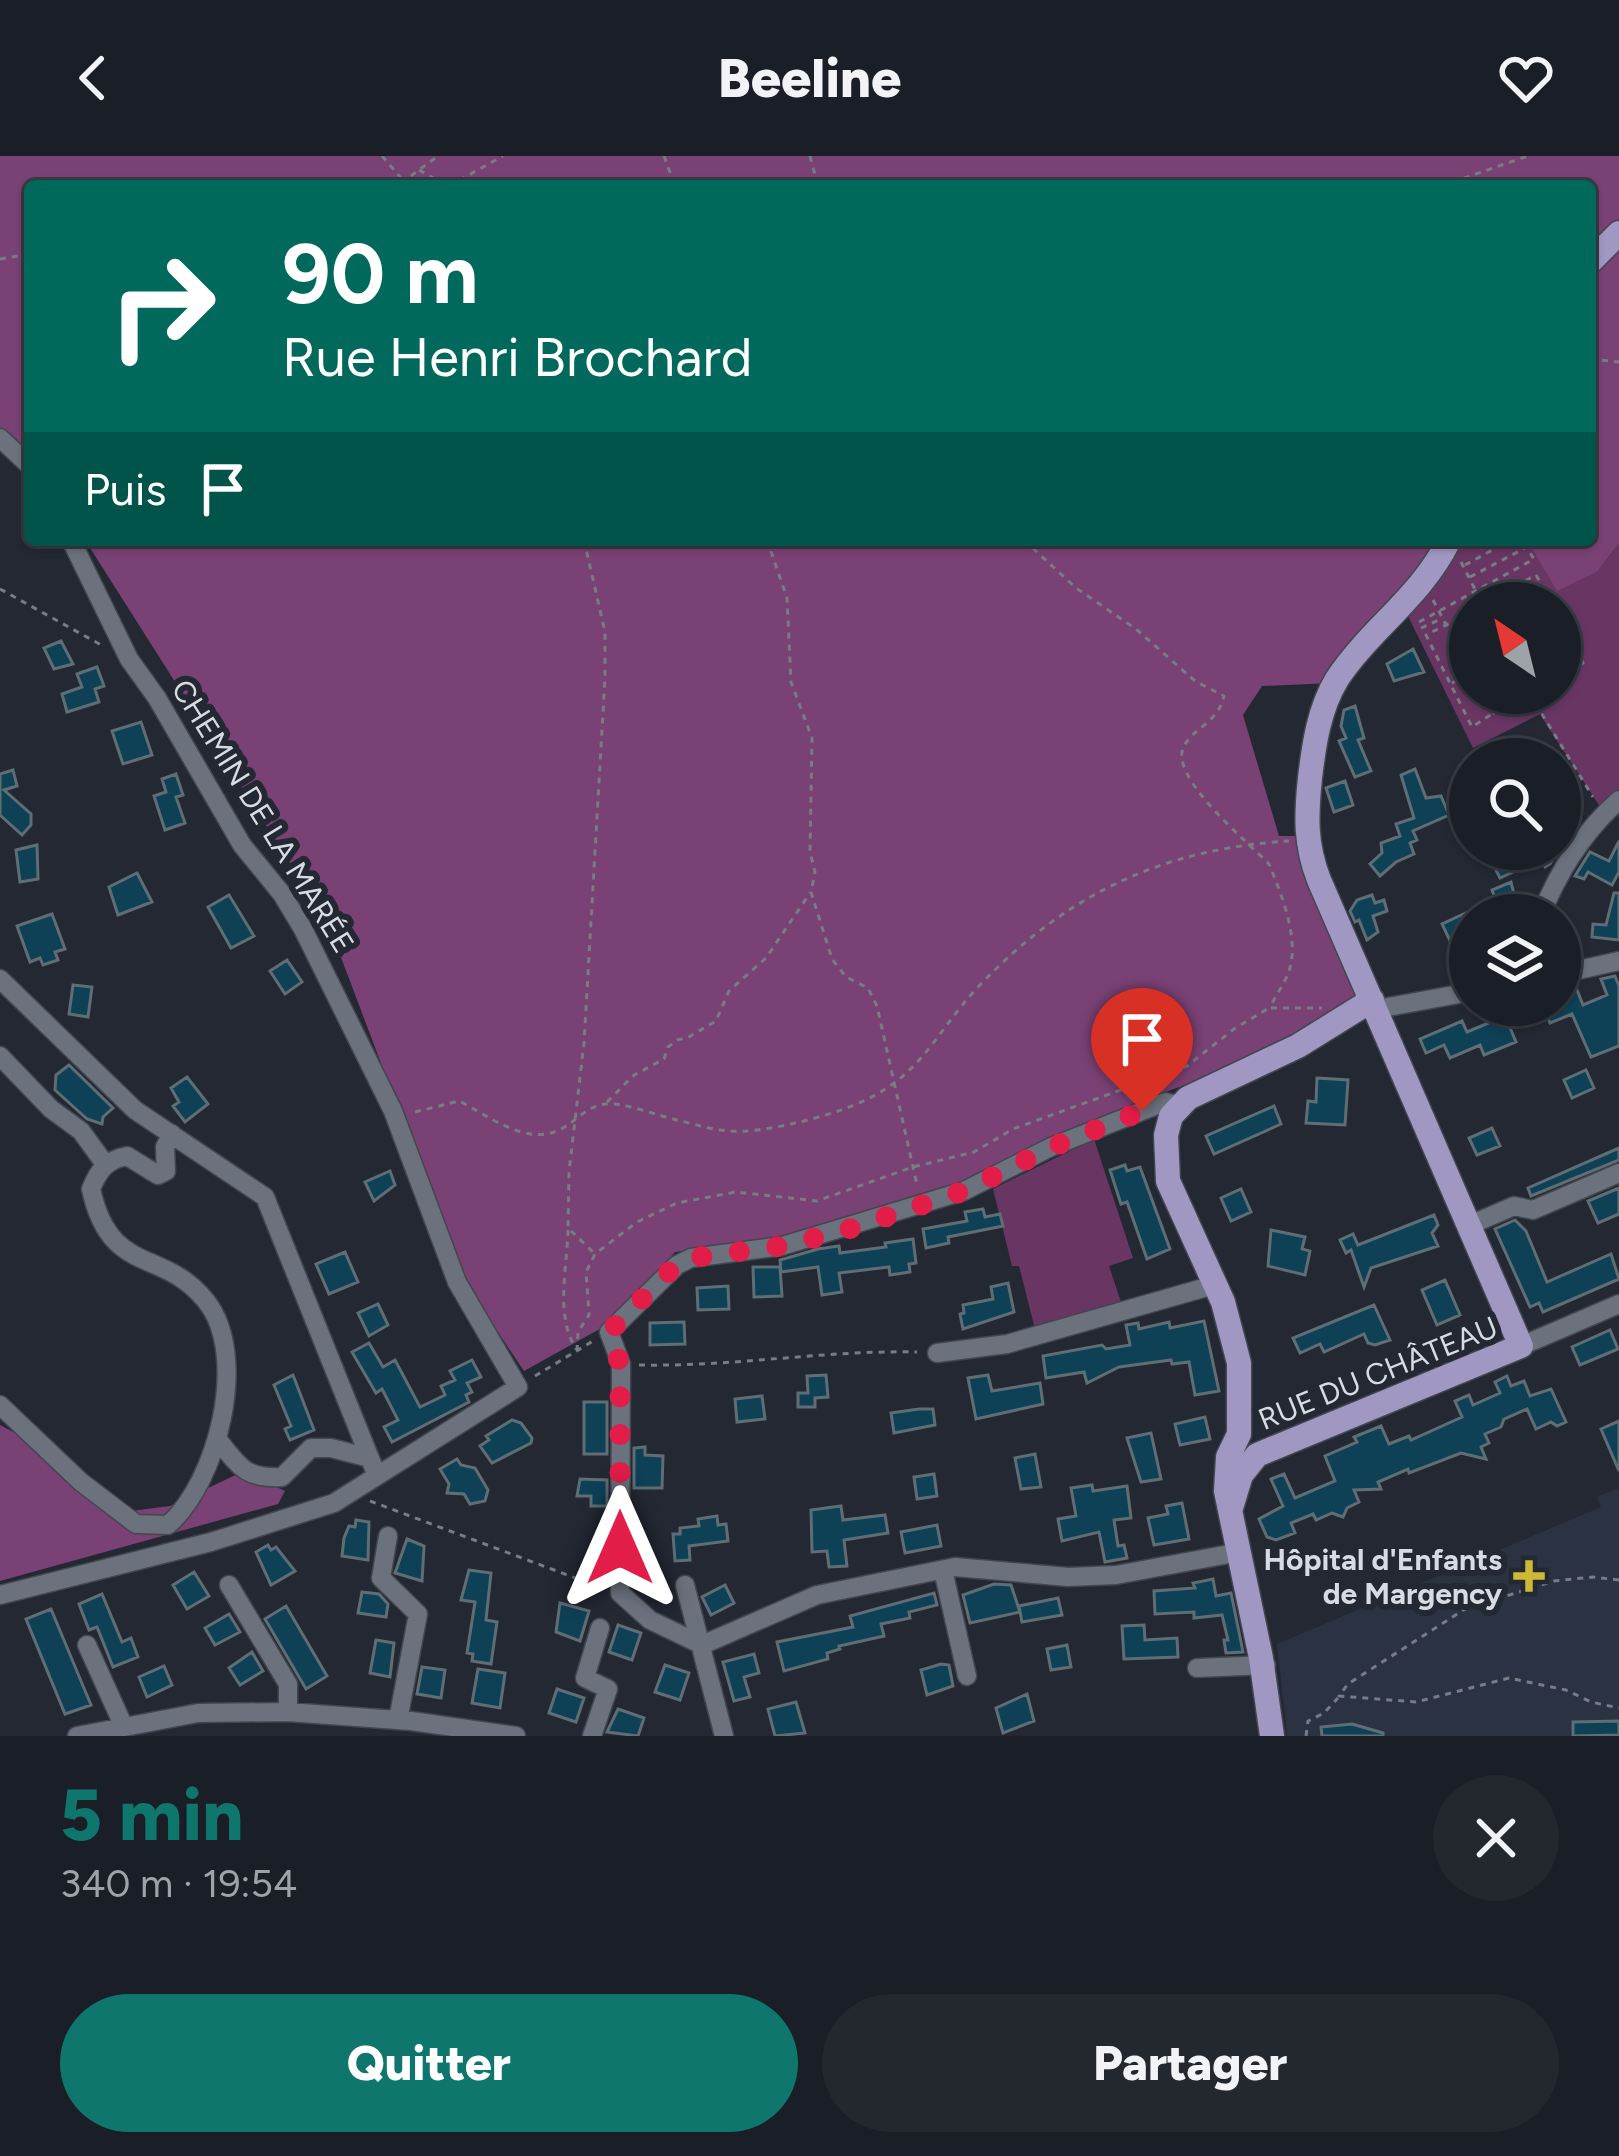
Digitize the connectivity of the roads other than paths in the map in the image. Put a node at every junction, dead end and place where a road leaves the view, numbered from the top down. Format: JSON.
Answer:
{"nodes":[{"id":1,"x":1619,"y":233,"type":"edge"},
{"id":2,"x":1596,"y":256,"type":"edge"},
{"id":3,"x":0,"y":438,"type":"edge"},
{"id":4,"x":24,"y":460,"type":"edge"},
{"id":5,"x":74,"y":546,"type":"edge"},
{"id":6,"x":1445,"y":546,"type":"edge"},
{"id":7,"x":1612,"y":807,"type":"edge"},
{"id":8,"x":1550,"y":894,"type":"edge"},
{"id":9,"x":1619,"y":961,"type":"edge"},
{"id":10,"x":1581,"y":969,"type":"edge"},
{"id":11,"x":0,"y":980,"type":"edge"},
{"id":12,"x":1449,"y":995,"type":"edge"},
{"id":13,"x":1370,"y":1006,"type":"junction"},
{"id":14,"x":0,"y":1056,"type":"edge"},
{"id":15,"x":1178,"y":1106,"type":"junction"},
{"id":16,"x":172,"y":1134,"type":"junction"},
{"id":17,"x":105,"y":1164,"type":"junction"},
{"id":18,"x":1619,"y":1173,"type":"edge"},
{"id":19,"x":1470,"y":1225,"type":"junction"},
{"id":20,"x":1214,"y":1285,"type":"junction"},
{"id":21,"x":1619,"y":1304,"type":"edge"},
{"id":22,"x":1521,"y":1346,"type":"junction"},
{"id":23,"x":937,"y":1353,"type":"road end"},
{"id":24,"x":0,"y":1405,"type":"edge"},
{"id":25,"x":219,"y":1441,"type":"junction"},
{"id":26,"x":1245,"y":1449,"type":"junction"},
{"id":27,"x":373,"y":1467,"type":"junction"},
{"id":28,"x":388,"y":1536,"type":"dead end"},
{"id":29,"x":1240,"y":1552,"type":"junction"},
{"id":30,"x":943,"y":1570,"type":"junction"},
{"id":31,"x":229,"y":1585,"type":"dead end"},
{"id":32,"x":685,"y":1585,"type":"dead end"},
{"id":33,"x":0,"y":1594,"type":"edge"},
{"id":34,"x":600,"y":1628,"type":"dead end"},
{"id":35,"x":702,"y":1645,"type":"junction"},
{"id":36,"x":87,"y":1646,"type":"dead end"},
{"id":37,"x":1264,"y":1665,"type":"junction"},
{"id":38,"x":1197,"y":1668,"type":"dead end"},
{"id":39,"x":967,"y":1676,"type":"dead end"},
{"id":40,"x":289,"y":1712,"type":"junction"},
{"id":41,"x":173,"y":1718,"type":"junction"},
{"id":42,"x":405,"y":1720,"type":"junction"},
{"id":43,"x":124,"y":1727,"type":"junction"},
{"id":44,"x":1272,"y":1735,"type":"edge"},
{"id":45,"x":77,"y":1736,"type":"edge"},
{"id":46,"x":185,"y":1736,"type":"edge"},
{"id":47,"x":429,"y":1736,"type":"edge"},
{"id":48,"x":516,"y":1736,"type":"edge"},
{"id":49,"x":592,"y":1736,"type":"edge"},
{"id":50,"x":724,"y":1736,"type":"edge"}],
"edges":[{"from":1,"to":2,"type":"main road"},
{"from":3,"to":4,"type":"street"},
{"from":5,"to":27,"type":"street","name":"CHEMIN DE LA MARÉE"},
{"from":6,"to":13,"type":"main road"},
{"from":7,"to":8,"type":"street"},
{"from":9,"to":10,"type":"street"},
{"from":11,"to":16,"type":"street"},
{"from":12,"to":13,"type":"street"},
{"from":13,"to":15,"type":"main road"},
{"from":13,"to":19,"type":"main road"},
{"from":14,"to":17,"type":"street"},
{"from":15,"to":20,"type":"main road"},
{"from":15,"to":35,"type":"street"},
{"from":16,"to":17,"type":"street"},
{"from":16,"to":27,"type":"street"},
{"from":17,"to":25,"type":"street"},
{"from":18,"to":19,"type":"street"},
{"from":19,"to":22,"type":"main road"},
{"from":20,"to":23,"type":"street"},
{"from":20,"to":26,"type":"main road"},
{"from":21,"to":22,"type":"street"},
{"from":22,"to":26,"type":"main road","name":"RUE DU CHÂTEAU"},
{"from":24,"to":25,"type":"street"},
{"from":25,"to":27,"type":"street"},
{"from":26,"to":29,"type":"main road"},
{"from":27,"to":33,"type":"street"},
{"from":28,"to":42,"type":"street"},
{"from":29,"to":30,"type":"street"},
{"from":29,"to":37,"type":"main road"},
{"from":30,"to":35,"type":"street"},
{"from":30,"to":39,"type":"street"},
{"from":31,"to":40,"type":"street"},
{"from":32,"to":35,"type":"street"},
{"from":34,"to":49,"type":"street"},
{"from":35,"to":50,"type":"street"},
{"from":36,"to":43,"type":"street"},
{"from":37,"to":38,"type":"street"},
{"from":37,"to":44,"type":"main road"},
{"from":40,"to":41,"type":"street"},
{"from":40,"to":42,"type":"street"},
{"from":41,"to":43,"type":"street"},
{"from":41,"to":46,"type":"street"},
{"from":42,"to":47,"type":"street"},
{"from":42,"to":48,"type":"street"},
{"from":43,"to":45,"type":"street"}]}
